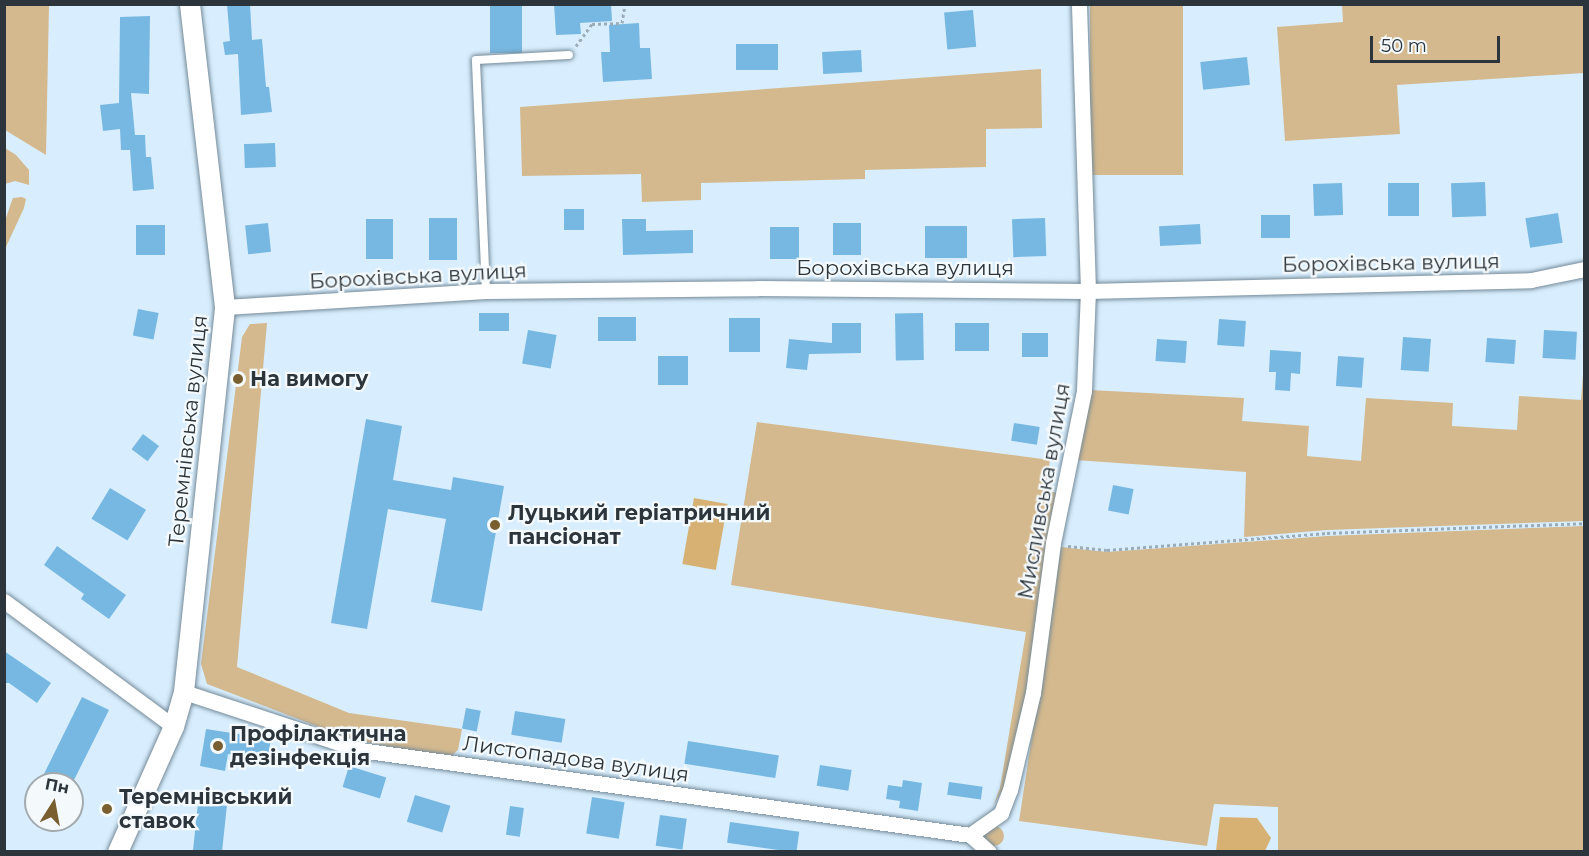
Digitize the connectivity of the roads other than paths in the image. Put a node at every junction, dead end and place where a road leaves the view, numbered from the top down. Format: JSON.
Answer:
{"nodes":[{"id":1,"x":190,"y":4,"type":"edge"},
{"id":2,"x":1079,"y":4,"type":"edge"},
{"id":3,"x":569,"y":55,"type":"road end"},
{"id":4,"x":1584,"y":269,"type":"edge"},
{"id":5,"x":486,"y":291,"type":"junction"},
{"id":6,"x":1088,"y":291,"type":"junction"},
{"id":7,"x":225,"y":307,"type":"junction"},
{"id":8,"x":4,"y":602,"type":"edge"},
{"id":9,"x":184,"y":692,"type":"junction"},
{"id":10,"x":174,"y":727,"type":"junction"},
{"id":11,"x":970,"y":835,"type":"junction"},
{"id":12,"x":118,"y":852,"type":"edge"},
{"id":13,"x":989,"y":852,"type":"edge"}],
"edges":[{"from":1,"to":7,"type":"street","name":"Теремнівська вулиця"},
{"from":2,"to":6,"type":"street","name":"Мисливська вулиця"},
{"from":3,"to":5,"type":"lane"},
{"from":4,"to":6,"type":"street","name":"Борохівська вулиця"},
{"from":5,"to":6,"type":"street","name":"Борохівська вулиця"},
{"from":5,"to":7,"type":"street","name":"Борохівська вулиця"},
{"from":6,"to":11,"type":"street","name":"Мисливська вулиця"},
{"from":7,"to":9,"type":"street","name":"Теремнівська вулиця"},
{"from":8,"to":10,"type":"street"},
{"from":9,"to":10,"type":"street","name":"Теремнівська вулиця"},
{"from":9,"to":11,"type":"street","name":"Листопадова вулиця"},
{"from":10,"to":12,"type":"street","name":"Теремнівська вулиця"},
{"from":11,"to":13,"type":"street"}]}
